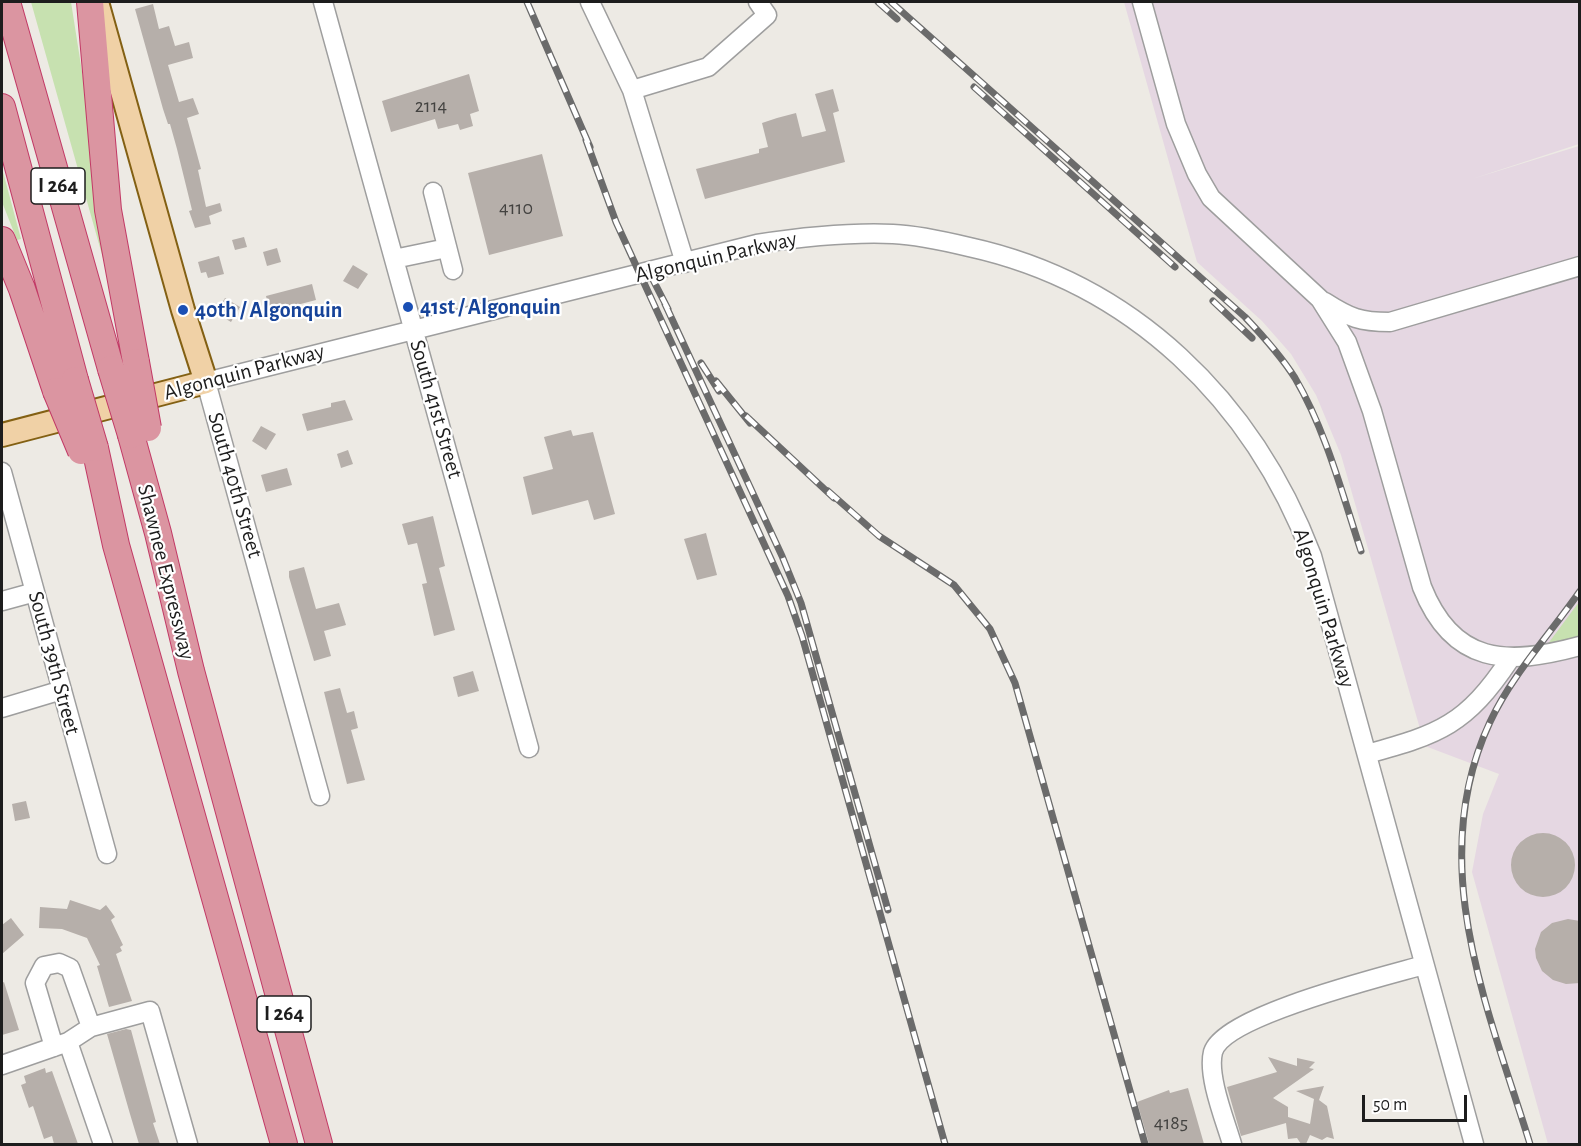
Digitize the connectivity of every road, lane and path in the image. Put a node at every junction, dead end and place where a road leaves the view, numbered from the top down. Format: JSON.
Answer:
{"nodes":[{"id":1,"x":8,"y":2,"type":"edge"},
{"id":2,"x":90,"y":2,"type":"edge"},
{"id":3,"x":97,"y":2,"type":"edge"},
{"id":4,"x":323,"y":2,"type":"edge"},
{"id":5,"x":590,"y":2,"type":"edge"},
{"id":6,"x":758,"y":2,"type":"edge"},
{"id":7,"x":1142,"y":2,"type":"edge"},
{"id":8,"x":632,"y":90,"type":"junction"},
{"id":9,"x":2,"y":107,"type":"edge"},
{"id":10,"x":433,"y":192,"type":"dead end"},
{"id":11,"x":2,"y":240,"type":"edge"},
{"id":12,"x":447,"y":248,"type":"junction"},
{"id":13,"x":394,"y":259,"type":"junction"},
{"id":14,"x":685,"y":262,"type":"junction"},
{"id":15,"x":1580,"y":266,"type":"edge"},
{"id":16,"x":453,"y":270,"type":"dead end"},
{"id":17,"x":1320,"y":298,"type":"junction"},
{"id":18,"x":414,"y":328,"type":"junction"},
{"id":19,"x":124,"y":366,"type":"junction"},
{"id":20,"x":206,"y":382,"type":"junction"},
{"id":21,"x":66,"y":385,"type":"junction"},
{"id":22,"x":2,"y":435,"type":"edge"},
{"id":23,"x":2,"y":472,"type":"edge"},
{"id":24,"x":35,"y":592,"type":"junction"},
{"id":25,"x":2,"y":601,"type":"edge"},
{"id":26,"x":1580,"y":646,"type":"edge"},
{"id":27,"x":1510,"y":659,"type":"junction"},
{"id":28,"x":62,"y":690,"type":"junction"},
{"id":29,"x":2,"y":708,"type":"edge"},
{"id":30,"x":529,"y":747,"type":"dead end"},
{"id":31,"x":1366,"y":754,"type":"junction"},
{"id":32,"x":320,"y":796,"type":"dead end"},
{"id":33,"x":107,"y":854,"type":"dead end"},
{"id":34,"x":1424,"y":964,"type":"junction"},
{"id":35,"x":91,"y":1027,"type":"junction"},
{"id":36,"x":61,"y":1045,"type":"junction"},
{"id":37,"x":2,"y":1065,"type":"edge"},
{"id":38,"x":103,"y":1144,"type":"edge"},
{"id":39,"x":188,"y":1144,"type":"edge"},
{"id":40,"x":284,"y":1144,"type":"edge"},
{"id":41,"x":319,"y":1144,"type":"edge"},
{"id":42,"x":1232,"y":1144,"type":"edge"},
{"id":43,"x":1474,"y":1144,"type":"edge"}],
"edges":[{"from":1,"to":19,"type":"highway","number":"I 264"},
{"from":2,"to":19,"type":"highway"},
{"from":3,"to":20,"type":"main road","name":"South 40th Street"},
{"from":4,"to":13,"type":"street","name":"South 41st Street"},
{"from":5,"to":8,"type":"street"},
{"from":6,"to":8,"type":"street"},
{"from":7,"to":17,"type":"street"},
{"from":8,"to":14,"type":"street"},
{"from":9,"to":21,"type":"highway","name":"Shawnee Expressway","number":"I 264"},
{"from":10,"to":12,"type":"street"},
{"from":11,"to":21,"type":"highway"},
{"from":12,"to":13,"type":"street"},
{"from":12,"to":16,"type":"street"},
{"from":13,"to":18,"type":"street","name":"South 41st Street"},
{"from":14,"to":18,"type":"street","name":"Algonquin Parkway"},
{"from":14,"to":31,"type":"street","name":"Algonquin Parkway"},
{"from":15,"to":17,"type":"street"},
{"from":17,"to":27,"type":"street"},
{"from":18,"to":20,"type":"street","name":"Algonquin Parkway"},
{"from":18,"to":30,"type":"street","name":"South 41st Street"},
{"from":19,"to":41,"type":"highway","name":"Shawnee Expressway","number":"I 264","bridge":true},
{"from":20,"to":22,"type":"main road","name":"Algonquin Parkway"},
{"from":20,"to":32,"type":"street","name":"South 40th Street"},
{"from":21,"to":40,"type":"highway","name":"Shawnee Expressway","number":"I 264","bridge":true},
{"from":23,"to":24,"type":"street","name":"South 39th Street"},
{"from":24,"to":25,"type":"street"},
{"from":24,"to":28,"type":"street","name":"South 39th Street"},
{"from":26,"to":27,"type":"street"},
{"from":27,"to":31,"type":"street"},
{"from":28,"to":29,"type":"street"},
{"from":28,"to":33,"type":"street","name":"South 39th Street"},
{"from":31,"to":34,"type":"street","name":"Algonquin Parkway"},
{"from":34,"to":42,"type":"street"},
{"from":34,"to":43,"type":"street","name":"Algonquin Parkway"},
{"from":35,"to":36,"type":"street"},
{"from":35,"to":36,"type":"street"},
{"from":35,"to":39,"type":"street"},
{"from":36,"to":37,"type":"street"},
{"from":36,"to":38,"type":"street"}]}
